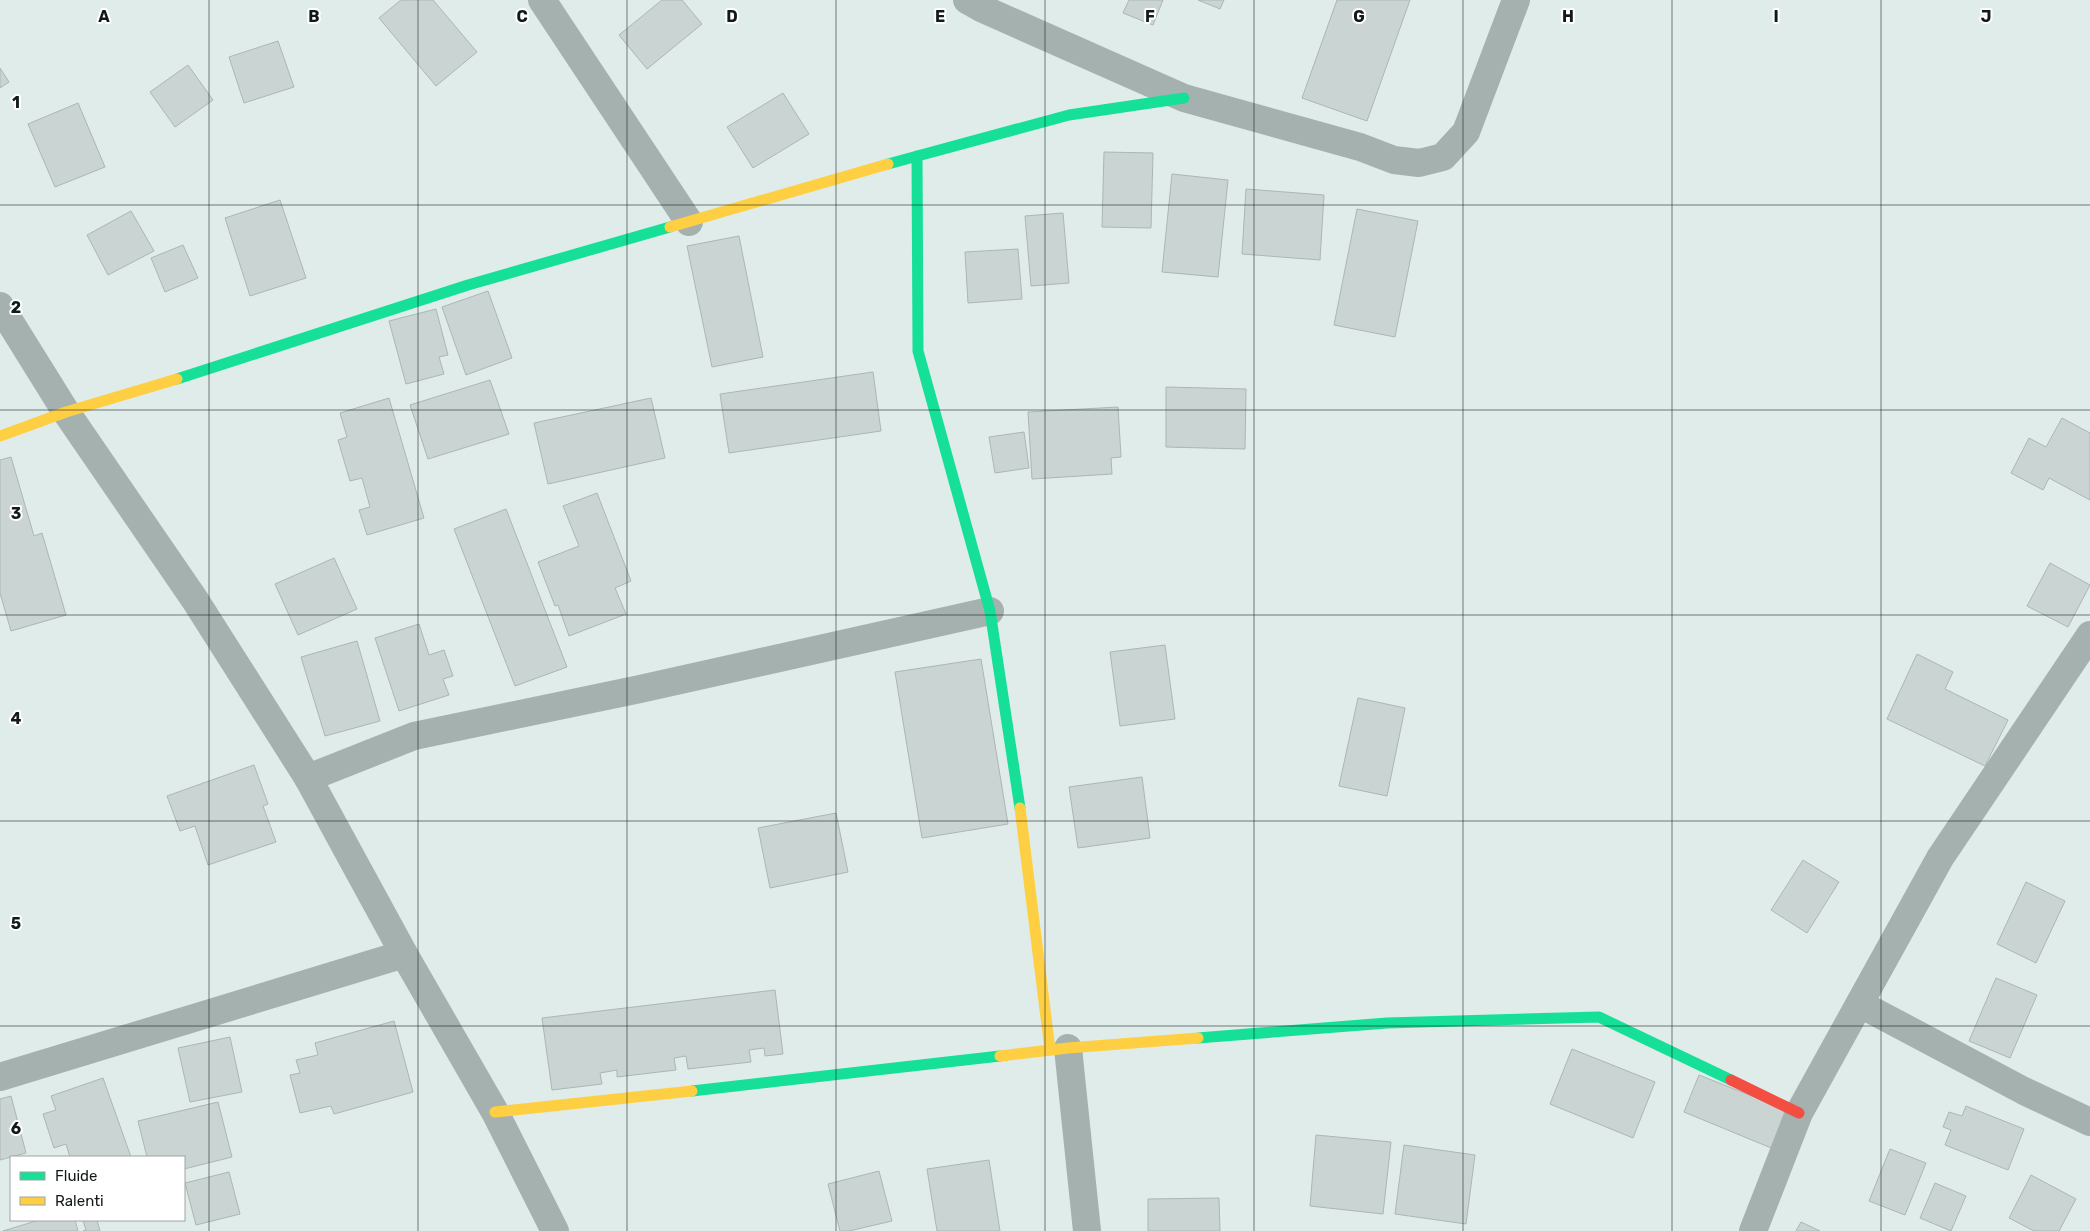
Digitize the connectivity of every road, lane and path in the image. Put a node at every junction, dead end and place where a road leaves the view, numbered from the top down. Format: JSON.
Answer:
{"nodes":[{"id":1,"x":542,"y":0,"type":"edge"},
{"id":2,"x":967,"y":0,"type":"edge"},
{"id":3,"x":1516,"y":0,"type":"edge"},
{"id":4,"x":1184,"y":98,"type":"junction"},
{"id":5,"x":917,"y":156,"type":"junction"},
{"id":6,"x":689,"y":222,"type":"junction"},
{"id":7,"x":0,"y":306,"type":"edge"},
{"id":8,"x":66,"y":412,"type":"junction"},
{"id":9,"x":0,"y":436,"type":"edge"},
{"id":10,"x":990,"y":611,"type":"junction"},
{"id":11,"x":2090,"y":635,"type":"edge"},
{"id":12,"x":308,"y":778,"type":"junction"},
{"id":13,"x":404,"y":954,"type":"junction"},
{"id":14,"x":1860,"y":1004,"type":"junction"},
{"id":15,"x":1059,"y":1049,"type":"junction"},
{"id":16,"x":0,"y":1077,"type":"edge"},
{"id":17,"x":495,"y":1112,"type":"junction"},
{"id":18,"x":1799,"y":1113,"type":"junction"},
{"id":19,"x":2090,"y":1122,"type":"edge"},
{"id":20,"x":555,"y":1231,"type":"edge"},
{"id":21,"x":1087,"y":1231,"type":"edge"},
{"id":22,"x":1753,"y":1231,"type":"edge"}],
"edges":[{"from":1,"to":6,"type":"street"},
{"from":2,"to":4,"type":"street"},
{"from":3,"to":4,"type":"street"},
{"from":4,"to":5,"type":"street"},
{"from":5,"to":6,"type":"street"},
{"from":5,"to":10,"type":"street"},
{"from":6,"to":8,"type":"street"},
{"from":7,"to":8,"type":"street"},
{"from":8,"to":9,"type":"street"},
{"from":8,"to":12,"type":"street"},
{"from":10,"to":12,"type":"street"},
{"from":10,"to":15,"type":"street"},
{"from":11,"to":14,"type":"street"},
{"from":12,"to":13,"type":"street"},
{"from":13,"to":16,"type":"street"},
{"from":13,"to":17,"type":"street"},
{"from":14,"to":18,"type":"street"},
{"from":14,"to":19,"type":"street"},
{"from":15,"to":17,"type":"street"},
{"from":15,"to":18,"type":"street"},
{"from":15,"to":21,"type":"street"},
{"from":17,"to":20,"type":"street"},
{"from":18,"to":22,"type":"street"}]}
